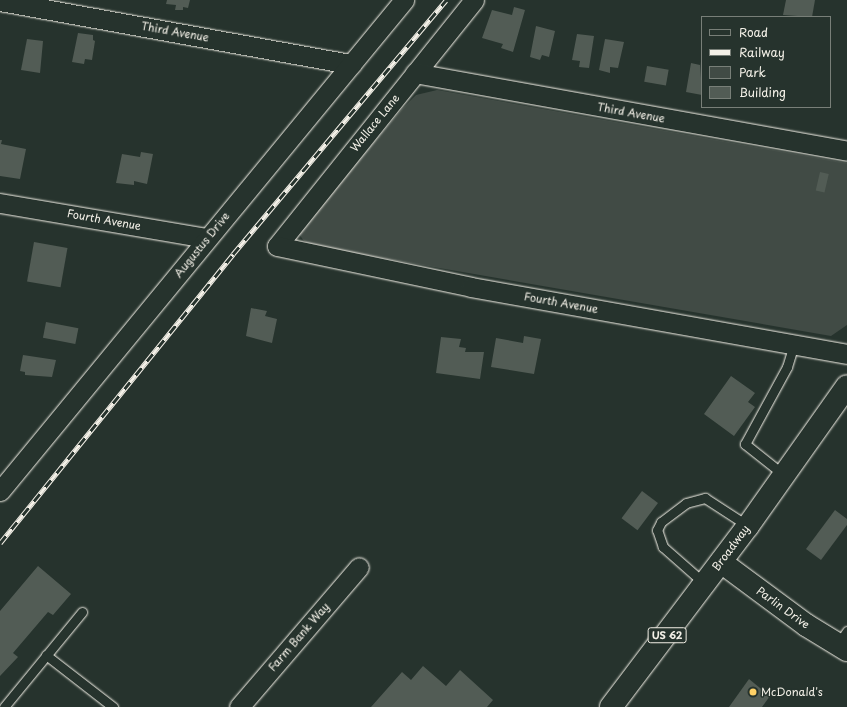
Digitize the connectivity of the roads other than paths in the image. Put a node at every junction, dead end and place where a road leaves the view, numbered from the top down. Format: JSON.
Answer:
{"nodes":[{"id":1,"x":404,"y":0,"type":"edge"},
{"id":2,"x":474,"y":0,"type":"edge"},
{"id":3,"x":0,"y":1,"type":"edge"},
{"id":4,"x":351,"y":64,"type":"junction"},
{"id":5,"x":415,"y":73,"type":"junction"},
{"id":6,"x":847,"y":151,"type":"edge"},
{"id":7,"x":0,"y":203,"type":"edge"},
{"id":8,"x":207,"y":238,"type":"junction"},
{"id":9,"x":277,"y":246,"type":"joint"},
{"id":10,"x":794,"y":344,"type":"junction"},
{"id":11,"x":847,"y":354,"type":"edge"},
{"id":12,"x":847,"y":386,"type":"edge"},
{"id":13,"x":784,"y":475,"type":"junction"},
{"id":14,"x":0,"y":491,"type":"edge"},
{"id":15,"x":748,"y":526,"type":"junction"},
{"id":16,"x":721,"y":562,"type":"junction"},
{"id":17,"x":359,"y":567,"type":"dead end"},
{"id":18,"x":705,"y":583,"type":"junction"},
{"id":19,"x":82,"y":612,"type":"dead end"},
{"id":20,"x":844,"y":642,"type":"edge"},
{"id":21,"x":46,"y":655,"type":"junction"},
{"id":22,"x":4,"y":707,"type":"edge"},
{"id":23,"x":113,"y":707,"type":"edge"},
{"id":24,"x":239,"y":707,"type":"edge"},
{"id":25,"x":611,"y":707,"type":"edge"}],
"edges":[{"from":1,"to":4,"type":"street","name":"Augustus Drive"},
{"from":2,"to":5,"type":"street","name":"Wallace Lane"},
{"from":3,"to":4,"type":"street","name":"Third Avenue"},
{"from":4,"to":8,"type":"street","name":"Augustus Drive"},
{"from":5,"to":6,"type":"street","name":"Third Avenue"},
{"from":5,"to":9,"type":"street","name":"Wallace Lane"},
{"from":7,"to":8,"type":"street","name":"Fourth Avenue"},
{"from":8,"to":14,"type":"street","name":"Augustus Drive"},
{"from":9,"to":10,"type":"street","name":"Fourth Avenue"},
{"from":10,"to":11,"type":"street","name":"Fourth Avenue"},
{"from":10,"to":13,"type":"lane"},
{"from":12,"to":13,"type":"main road","name":"Broadway","number":"US 62"},
{"from":13,"to":15,"type":"main road","name":"Broadway","number":"US 62"},
{"from":15,"to":16,"type":"main road","name":"Broadway","number":"US 62"},
{"from":15,"to":18,"type":"lane"},
{"from":16,"to":18,"type":"main road","name":"Broadway","number":"US 62"},
{"from":16,"to":20,"type":"main road","name":"Parlin Drive"},
{"from":17,"to":24,"type":"street","name":"Farm Bank Way"},
{"from":18,"to":25,"type":"main road","name":"Broadway","number":"US 62"},
{"from":19,"to":21,"type":"lane"},
{"from":21,"to":22,"type":"lane"},
{"from":21,"to":23,"type":"lane"}]}
